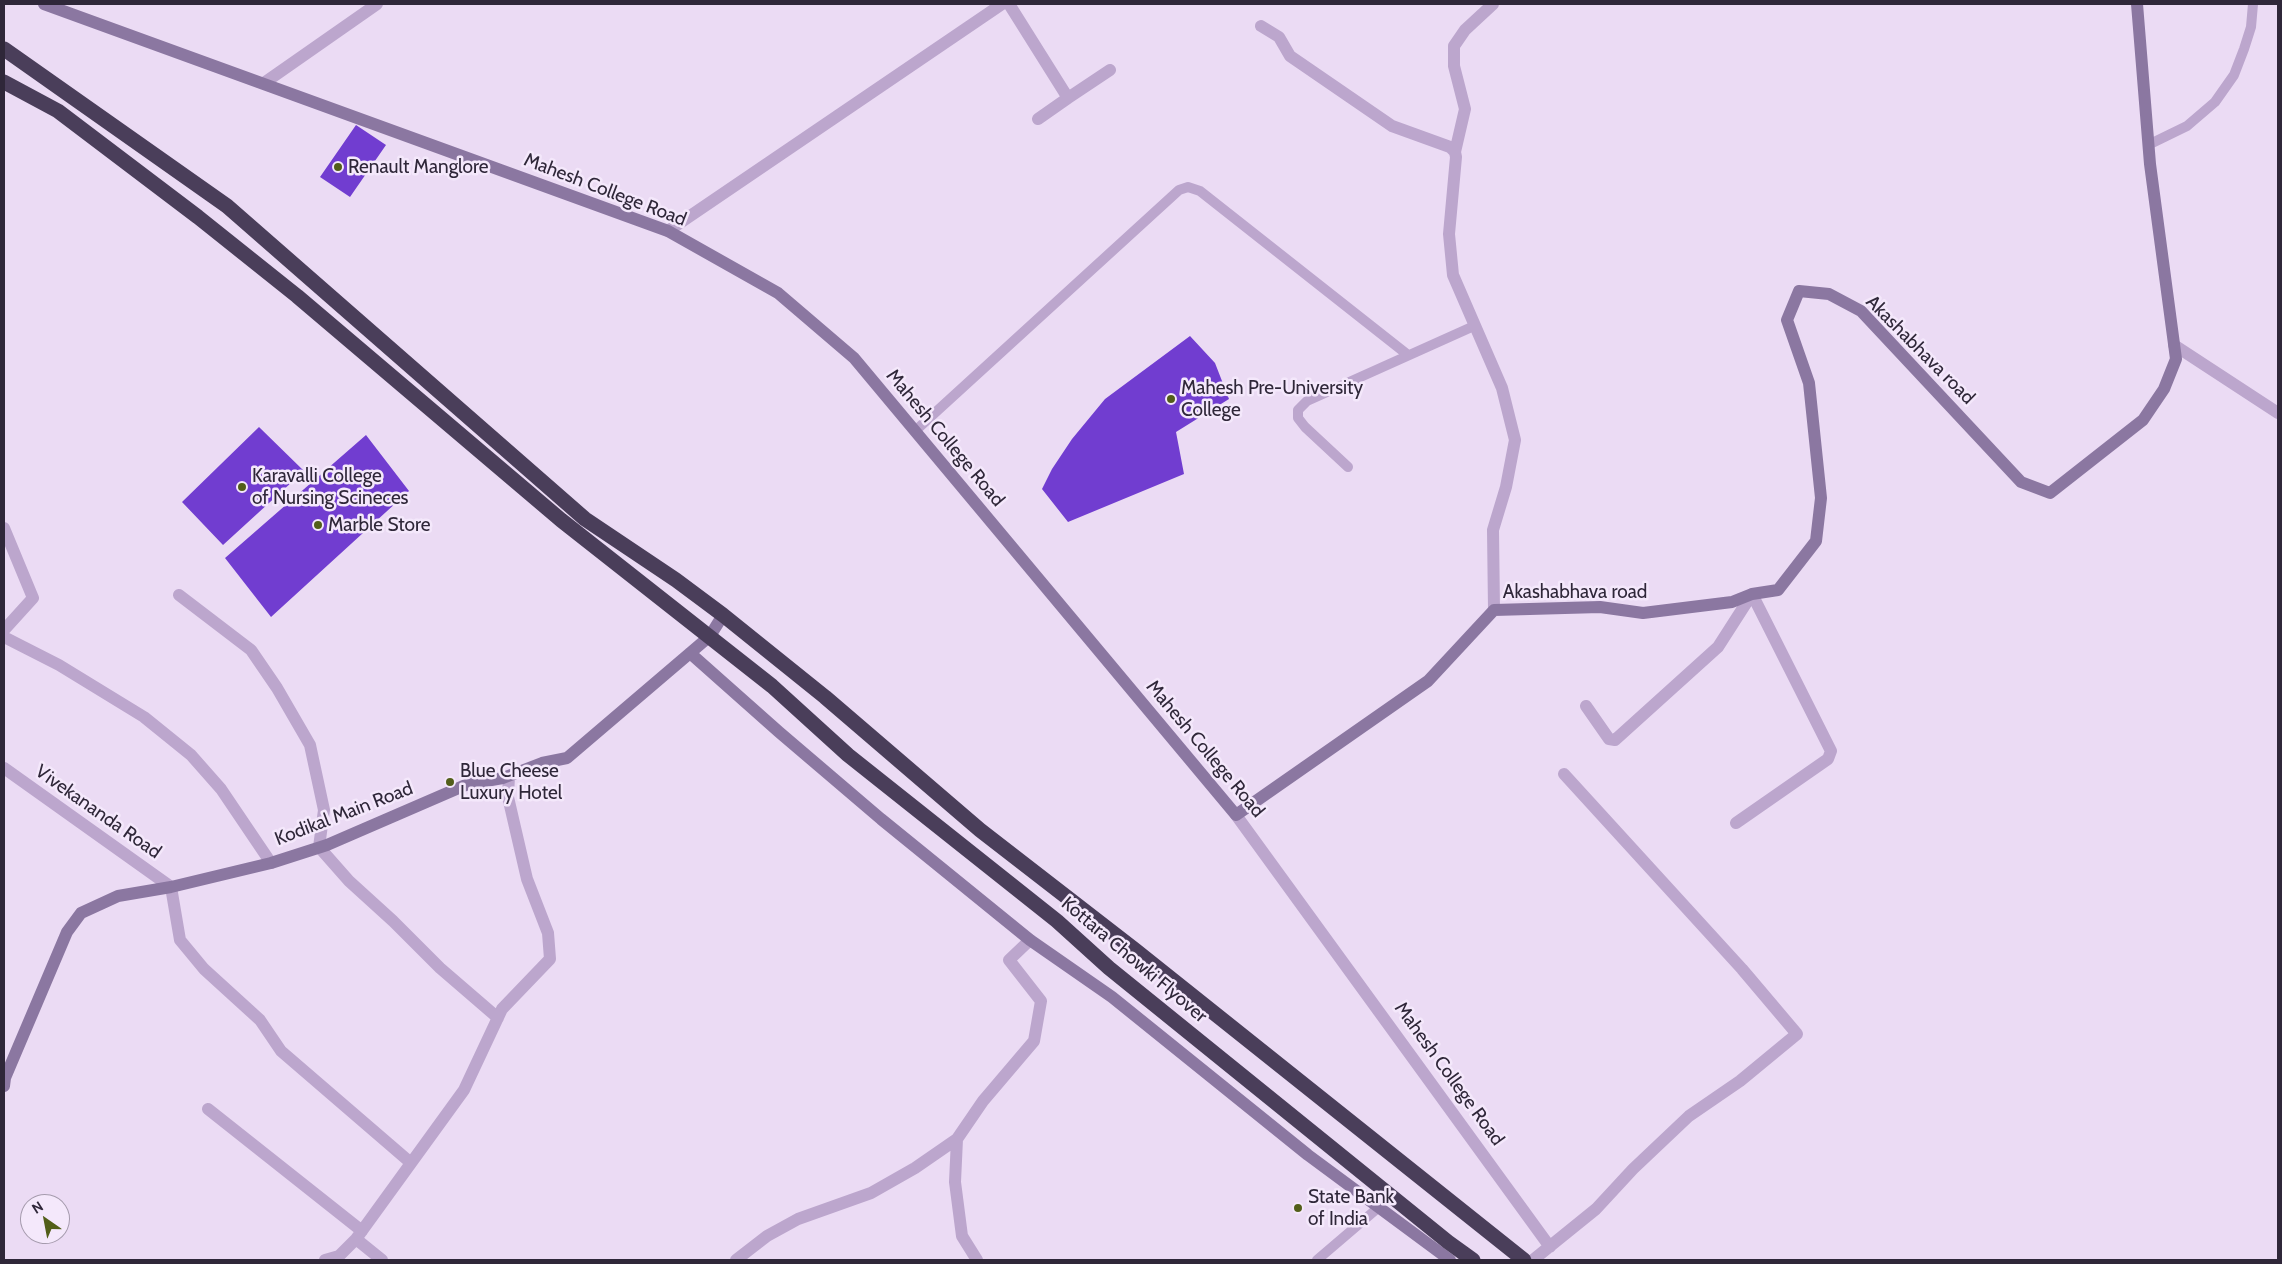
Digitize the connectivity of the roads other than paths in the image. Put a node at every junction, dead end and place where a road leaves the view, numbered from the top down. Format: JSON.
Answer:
{"nodes":[{"id":1,"x":44,"y":4,"type":"edge"},
{"id":2,"x":377,"y":4,"type":"edge"},
{"id":3,"x":1002,"y":4,"type":"edge"},
{"id":4,"x":1009,"y":4,"type":"edge"},
{"id":5,"x":1493,"y":4,"type":"edge"},
{"id":6,"x":2137,"y":4,"type":"edge"},
{"id":7,"x":2253,"y":4,"type":"edge"},
{"id":8,"x":1262,"y":26,"type":"dead end"},
{"id":9,"x":4,"y":49,"type":"edge"},
{"id":10,"x":1110,"y":70,"type":"dead end"},
{"id":11,"x":4,"y":82,"type":"edge"},
{"id":12,"x":264,"y":83,"type":"junction"},
{"id":13,"x":1068,"y":98,"type":"junction"},
{"id":14,"x":1038,"y":119,"type":"dead end"},
{"id":15,"x":2148,"y":145,"type":"junction"},
{"id":16,"x":1455,"y":152,"type":"junction"},
{"id":17,"x":668,"y":231,"type":"junction"},
{"id":18,"x":1474,"y":326,"type":"junction"},
{"id":19,"x":2174,"y":345,"type":"junction"},
{"id":20,"x":1408,"y":355,"type":"junction"},
{"id":21,"x":2278,"y":413,"type":"edge"},
{"id":22,"x":915,"y":430,"type":"junction"},
{"id":23,"x":1348,"y":467,"type":"dead end"},
{"id":24,"x":4,"y":528,"type":"edge"},
{"id":25,"x":1752,"y":594,"type":"junction"},
{"id":26,"x":179,"y":595,"type":"dead end"},
{"id":27,"x":1494,"y":610,"type":"junction"},
{"id":28,"x":723,"y":615,"type":"junction"},
{"id":29,"x":4,"y":630,"type":"edge"},
{"id":30,"x":710,"y":636,"type":"junction"},
{"id":31,"x":4,"y":637,"type":"edge"},
{"id":32,"x":690,"y":653,"type":"junction"},
{"id":33,"x":1586,"y":706,"type":"dead end"},
{"id":34,"x":4,"y":768,"type":"edge"},
{"id":35,"x":1564,"y":774,"type":"dead end"},
{"id":36,"x":509,"y":776,"type":"junction"},
{"id":37,"x":1236,"y":815,"type":"junction"},
{"id":38,"x":1736,"y":823,"type":"dead end"},
{"id":39,"x":319,"y":848,"type":"junction"},
{"id":40,"x":271,"y":863,"type":"junction"},
{"id":41,"x":171,"y":886,"type":"junction"},
{"id":42,"x":1030,"y":940,"type":"junction"},
{"id":43,"x":498,"y":1018,"type":"junction"},
{"id":44,"x":4,"y":1086,"type":"edge"},
{"id":45,"x":208,"y":1109,"type":"dead end"},
{"id":46,"x":957,"y":1138,"type":"junction"},
{"id":47,"x":411,"y":1163,"type":"junction"},
{"id":48,"x":1379,"y":1207,"type":"junction"},
{"id":49,"x":359,"y":1235,"type":"junction"},
{"id":50,"x":1550,"y":1247,"type":"junction"},
{"id":51,"x":338,"y":1258,"type":"edge"},
{"id":52,"x":325,"y":1260,"type":"edge"},
{"id":53,"x":382,"y":1260,"type":"edge"},
{"id":54,"x":736,"y":1260,"type":"edge"},
{"id":55,"x":977,"y":1260,"type":"edge"},
{"id":56,"x":1317,"y":1260,"type":"edge"},
{"id":57,"x":1450,"y":1260,"type":"edge"},
{"id":58,"x":1473,"y":1260,"type":"edge"},
{"id":59,"x":1524,"y":1260,"type":"edge"},
{"id":60,"x":1533,"y":1260,"type":"edge"}],
"edges":[{"from":1,"to":12,"type":"street","name":"Mahesh College Road"},
{"from":2,"to":12,"type":"street"},
{"from":3,"to":17,"type":"street"},
{"from":4,"to":13,"type":"street"},
{"from":5,"to":16,"type":"street"},
{"from":6,"to":15,"type":"street","name":"Akashabhava road"},
{"from":7,"to":15,"type":"lane"},
{"from":8,"to":16,"type":"street"},
{"from":9,"to":28,"type":"highway"},
{"from":10,"to":13,"type":"street"},
{"from":11,"to":30,"type":"highway","name":"Kottara Chowki Flyover"},
{"from":12,"to":17,"type":"street","name":"Mahesh College Road"},
{"from":13,"to":14,"type":"street"},
{"from":15,"to":19,"type":"street","name":"Akashabhava road"},
{"from":16,"to":18,"type":"street"},
{"from":17,"to":22,"type":"street","name":"Mahesh College Road"},
{"from":18,"to":20,"type":"lane"},
{"from":18,"to":27,"type":"street"},
{"from":19,"to":21,"type":"street"},
{"from":19,"to":25,"type":"street","name":"Akashabhava road"},
{"from":20,"to":22,"type":"lane"},
{"from":20,"to":23,"type":"lane"},
{"from":22,"to":37,"type":"street","name":"Mahesh College Road"},
{"from":24,"to":29,"type":"street"},
{"from":25,"to":27,"type":"street","name":"Akashabhava road"},
{"from":25,"to":33,"type":"street"},
{"from":25,"to":38,"type":"street"},
{"from":26,"to":39,"type":"street"},
{"from":27,"to":37,"type":"street","name":"Akashabhava road"},
{"from":28,"to":30,"type":"street","name":"Kodikal Main Road"},
{"from":28,"to":59,"type":"highway"},
{"from":30,"to":32,"type":"street","name":"Kodikal Main Road"},
{"from":30,"to":58,"type":"highway","name":"Kottara Chowki Flyover"},
{"from":31,"to":40,"type":"street"},
{"from":32,"to":36,"type":"street","name":"Kodikal Main Road"},
{"from":32,"to":42,"type":"street"},
{"from":34,"to":41,"type":"street","name":"Vivekananda Road"},
{"from":35,"to":50,"type":"street"},
{"from":36,"to":39,"type":"street","name":"Kodikal Main Road"},
{"from":36,"to":43,"type":"street"},
{"from":37,"to":50,"type":"street","name":"Mahesh College Road"},
{"from":39,"to":40,"type":"street","name":"Kodikal Main Road"},
{"from":39,"to":43,"type":"street"},
{"from":40,"to":41,"type":"street","name":"Kodikal Main Road"},
{"from":41,"to":44,"type":"street","name":"Kodikal Main Road"},
{"from":41,"to":47,"type":"street"},
{"from":42,"to":46,"type":"street"},
{"from":42,"to":48,"type":"street"},
{"from":43,"to":47,"type":"street"},
{"from":45,"to":49,"type":"street"},
{"from":46,"to":54,"type":"street"},
{"from":46,"to":55,"type":"street"},
{"from":47,"to":49,"type":"street"},
{"from":48,"to":56,"type":"lane"},
{"from":48,"to":57,"type":"street"},
{"from":49,"to":51,"type":"street"},
{"from":49,"to":53,"type":"street"},
{"from":50,"to":60,"type":"street"},
{"from":51,"to":52,"type":"street"}]}
